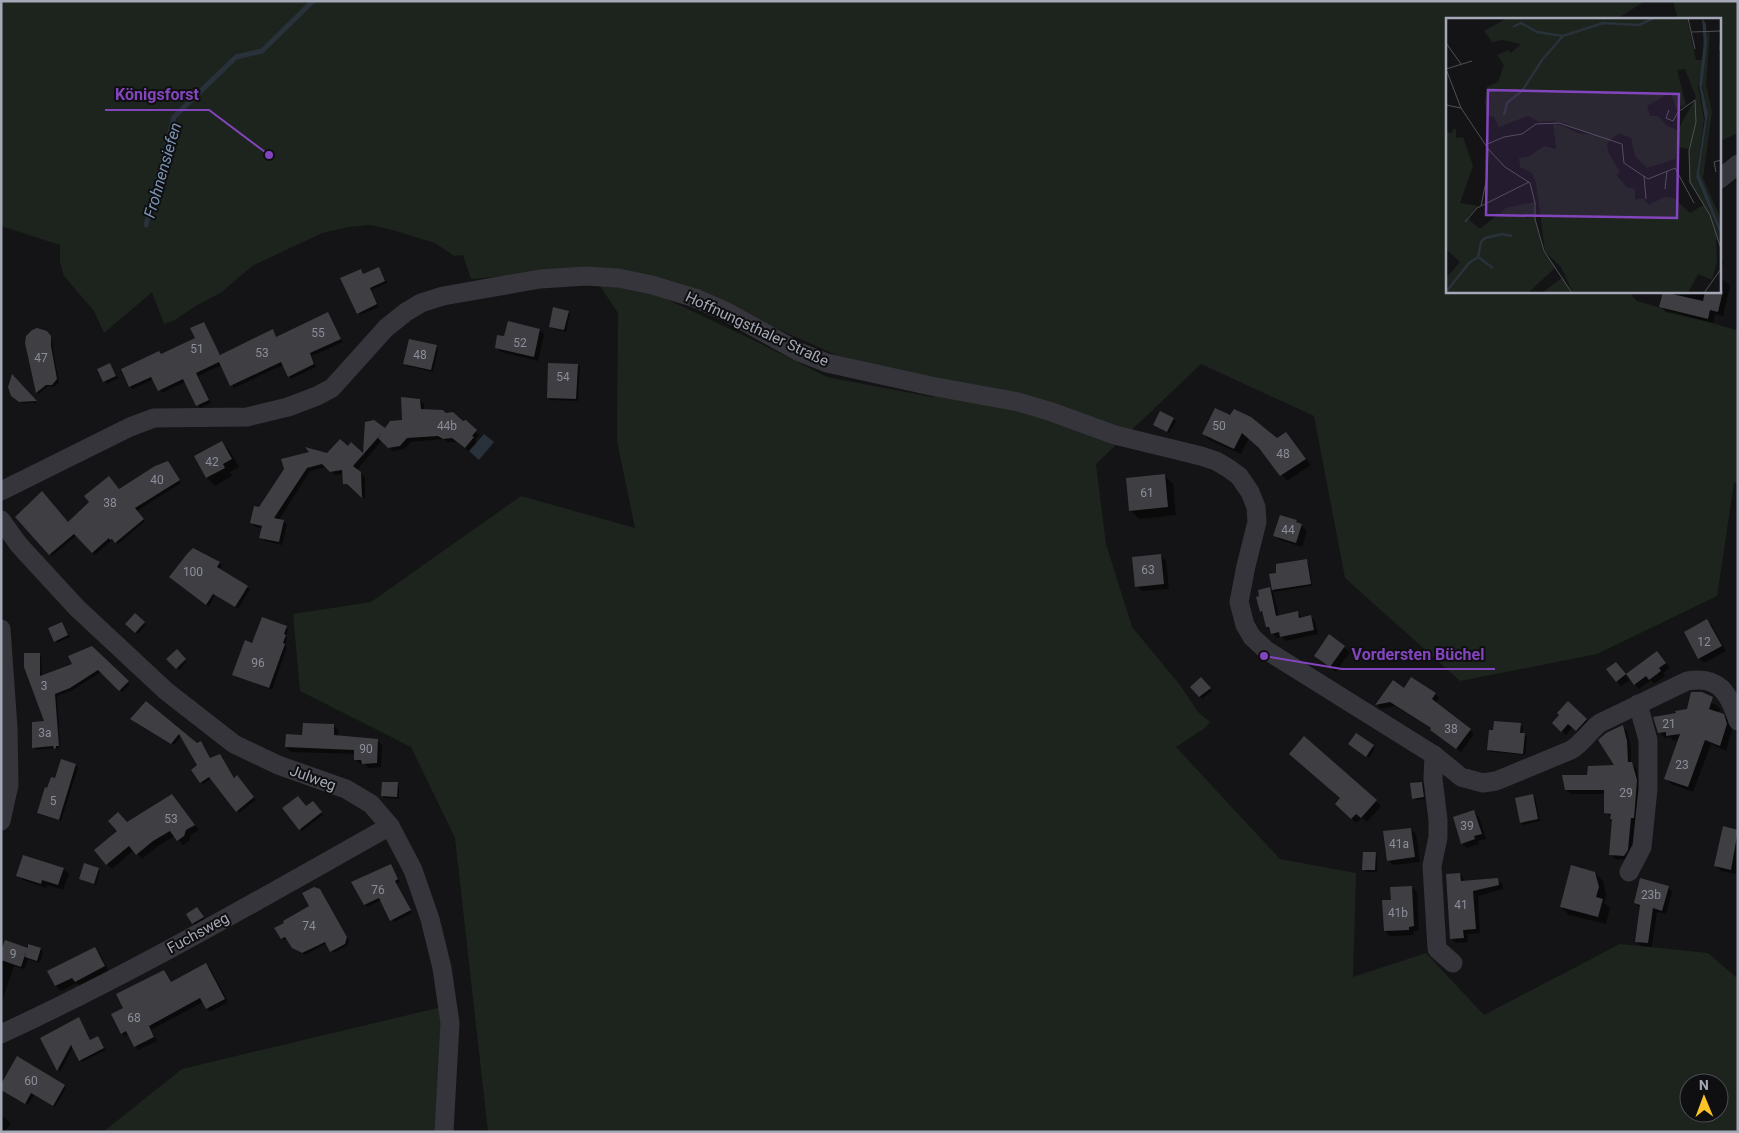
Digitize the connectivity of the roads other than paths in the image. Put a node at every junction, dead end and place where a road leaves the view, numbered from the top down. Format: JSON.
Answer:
{"nodes":[{"id":1,"x":1738,"y":164,"type":"edge"},
{"id":2,"x":1722,"y":176,"type":"edge"},
{"id":3,"x":1,"y":491,"type":"edge"},
{"id":4,"x":4,"y":530,"type":"edge"},
{"id":5,"x":1,"y":629,"type":"edge"},
{"id":6,"x":1638,"y":704,"type":"junction"},
{"id":7,"x":1738,"y":721,"type":"edge"},
{"id":8,"x":1434,"y":756,"type":"junction"},
{"id":9,"x":1,"y":821,"type":"edge"},
{"id":10,"x":390,"y":826,"type":"junction"},
{"id":11,"x":1629,"y":872,"type":"dead end"},
{"id":12,"x":1453,"y":963,"type":"dead end"},
{"id":13,"x":1,"y":1034,"type":"edge"},
{"id":14,"x":444,"y":1132,"type":"edge"}],
"edges":[{"from":1,"to":2,"type":"street"},
{"from":3,"to":8,"type":"street","name":"Hoffnungsthaler Straße"},
{"from":4,"to":10,"type":"street","name":"Julweg"},
{"from":5,"to":9,"type":"street"},
{"from":6,"to":7,"type":"street","name":"Hoffnungsthaler Straße"},
{"from":6,"to":8,"type":"street","name":"Hoffnungsthaler Straße"},
{"from":6,"to":11,"type":"street"},
{"from":8,"to":12,"type":"street"},
{"from":10,"to":13,"type":"street","name":"Fuchsweg"},
{"from":10,"to":14,"type":"street","name":"Julweg"}]}
